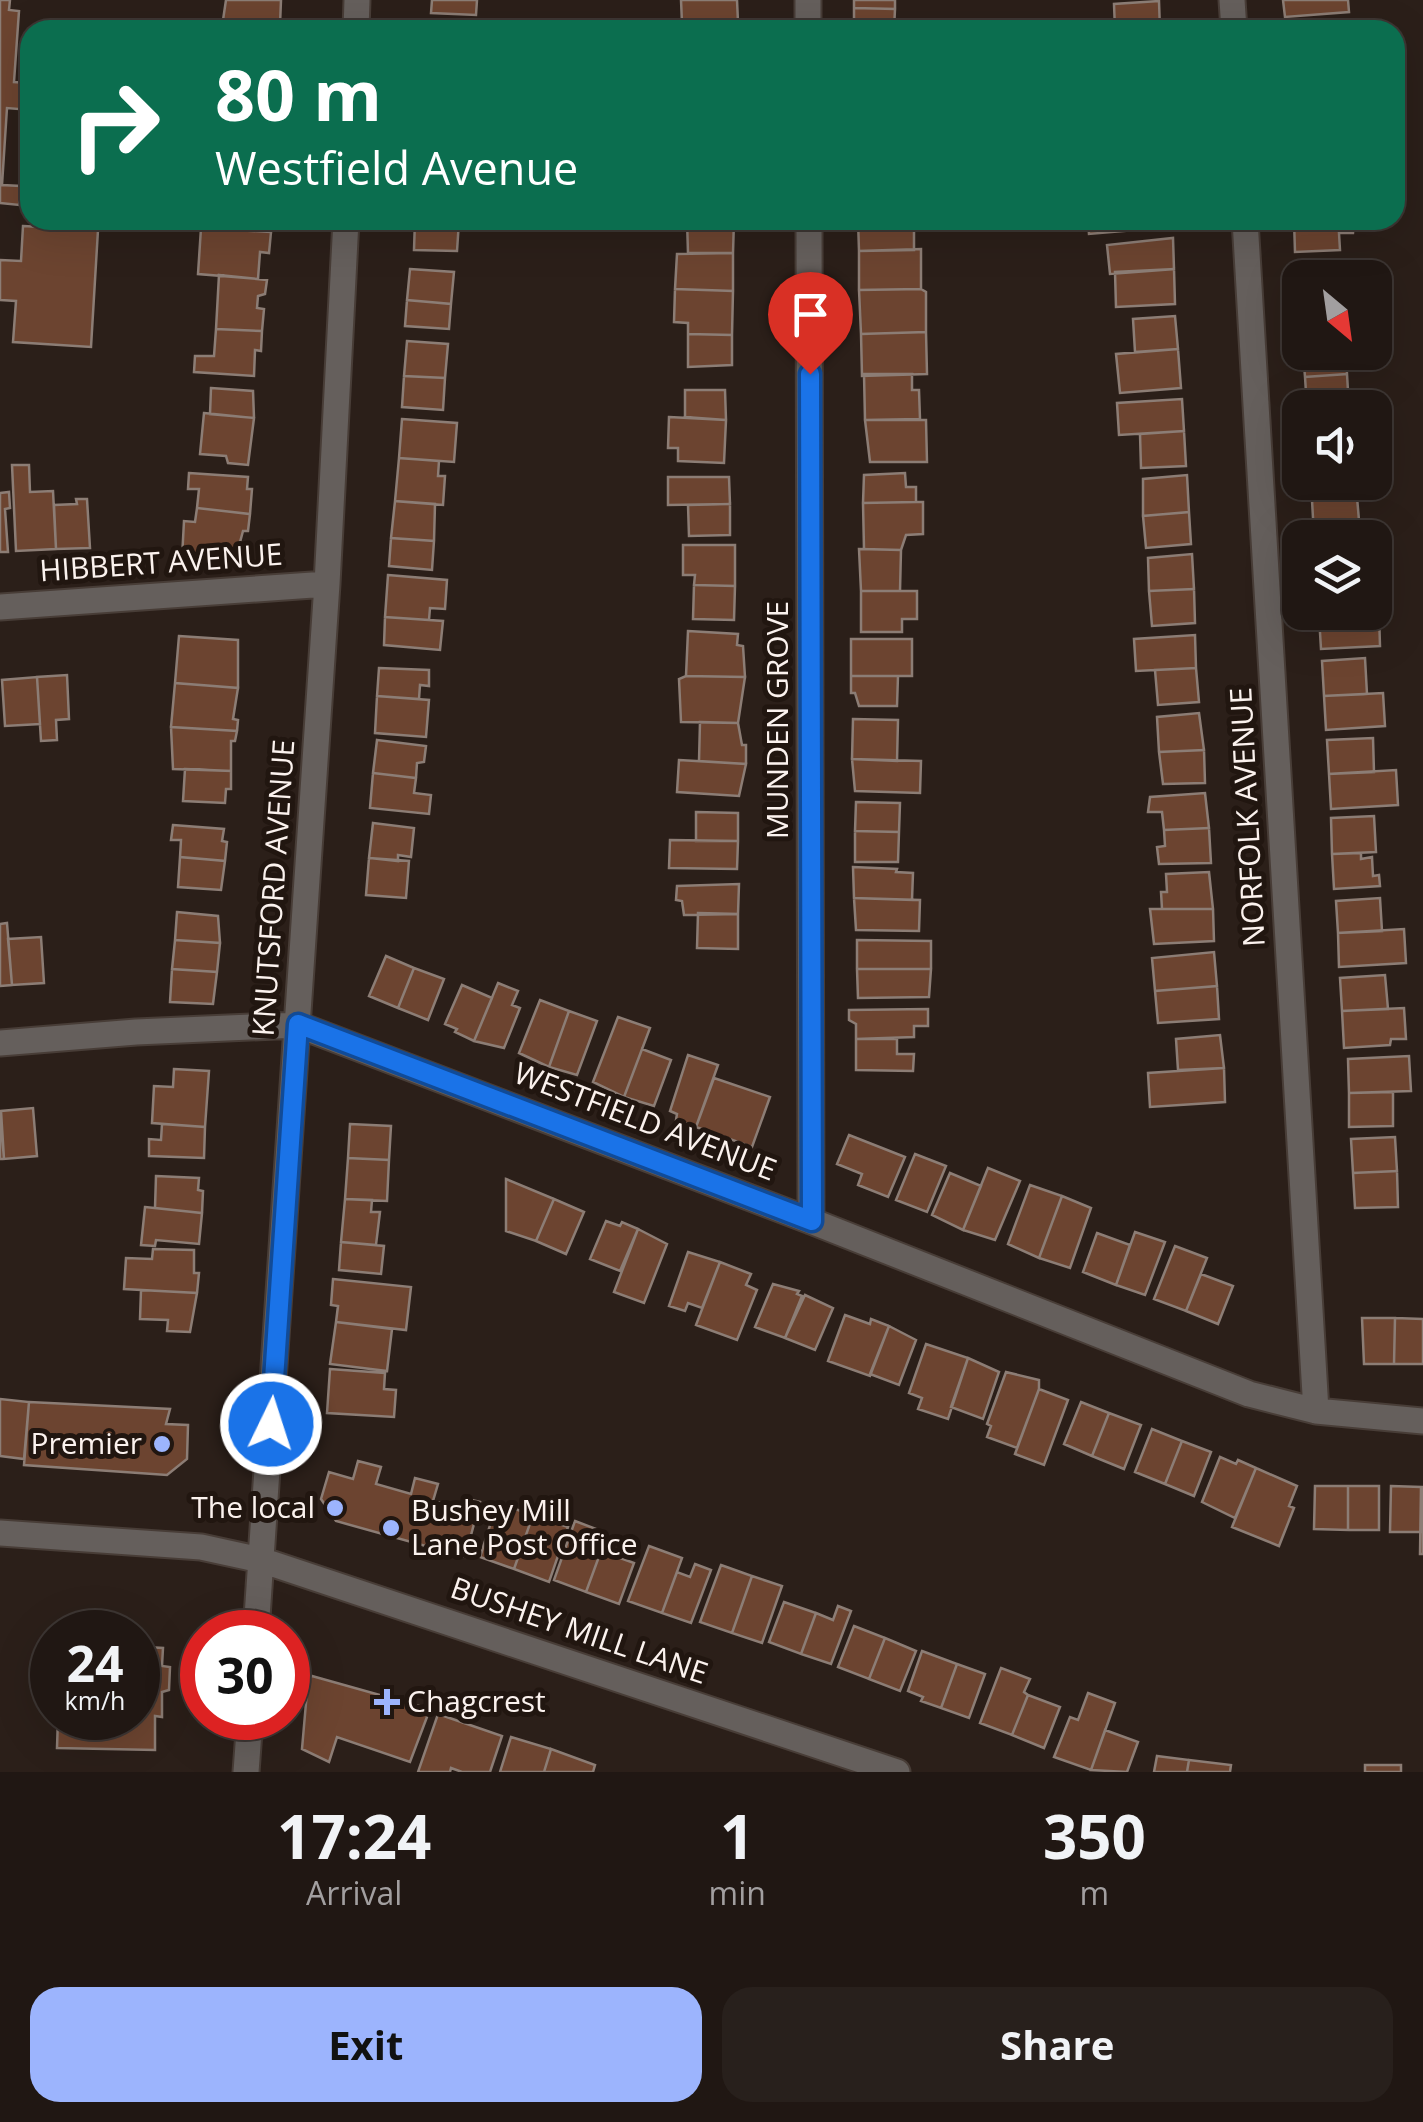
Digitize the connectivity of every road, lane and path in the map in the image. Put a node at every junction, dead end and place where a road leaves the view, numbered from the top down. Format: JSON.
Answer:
{"nodes":[{"id":1,"x":345,"y":230,"type":"edge"},
{"id":2,"x":809,"y":230,"type":"edge"},
{"id":3,"x":1246,"y":230,"type":"edge"},
{"id":4,"x":327,"y":584,"type":"junction"},
{"id":5,"x":0,"y":607,"type":"edge"},
{"id":6,"x":298,"y":1024,"type":"junction"},
{"id":7,"x":0,"y":1044,"type":"edge"},
{"id":8,"x":812,"y":1221,"type":"junction"},
{"id":9,"x":1316,"y":1411,"type":"junction"},
{"id":10,"x":1423,"y":1421,"type":"edge"},
{"id":11,"x":0,"y":1534,"type":"edge"},
{"id":12,"x":261,"y":1560,"type":"junction"},
{"id":13,"x":258,"y":1610,"type":"edge"},
{"id":14,"x":248,"y":1740,"type":"edge"},
{"id":15,"x":246,"y":1772,"type":"edge"},
{"id":16,"x":897,"y":1772,"type":"edge"}],
"edges":[{"from":1,"to":4,"type":"street","name":"KNUTSFORD AVENUE"},
{"from":2,"to":8,"type":"street","name":"MUNDEN GROVE"},
{"from":3,"to":9,"type":"street","name":"NORFOLK AVENUE"},
{"from":4,"to":5,"type":"street","name":"HIBBERT AVENUE"},
{"from":4,"to":6,"type":"street","name":"KNUTSFORD AVENUE"},
{"from":6,"to":7,"type":"street","name":"WESTFIELD AVENUE"},
{"from":6,"to":8,"type":"street","name":"WESTFIELD AVENUE"},
{"from":6,"to":12,"type":"street","name":"KNUTSFORD AVENUE"},
{"from":8,"to":9,"type":"street","name":"WESTFIELD AVENUE"},
{"from":9,"to":10,"type":"street","name":"WESTFIELD AVENUE"},
{"from":11,"to":12,"type":"street","name":"BUSHEY MILL LANE"},
{"from":12,"to":13,"type":"street","name":"KNUTSFORD AVENUE"},
{"from":12,"to":16,"type":"street","name":"BUSHEY MILL LANE"},
{"from":14,"to":15,"type":"street"}]}
